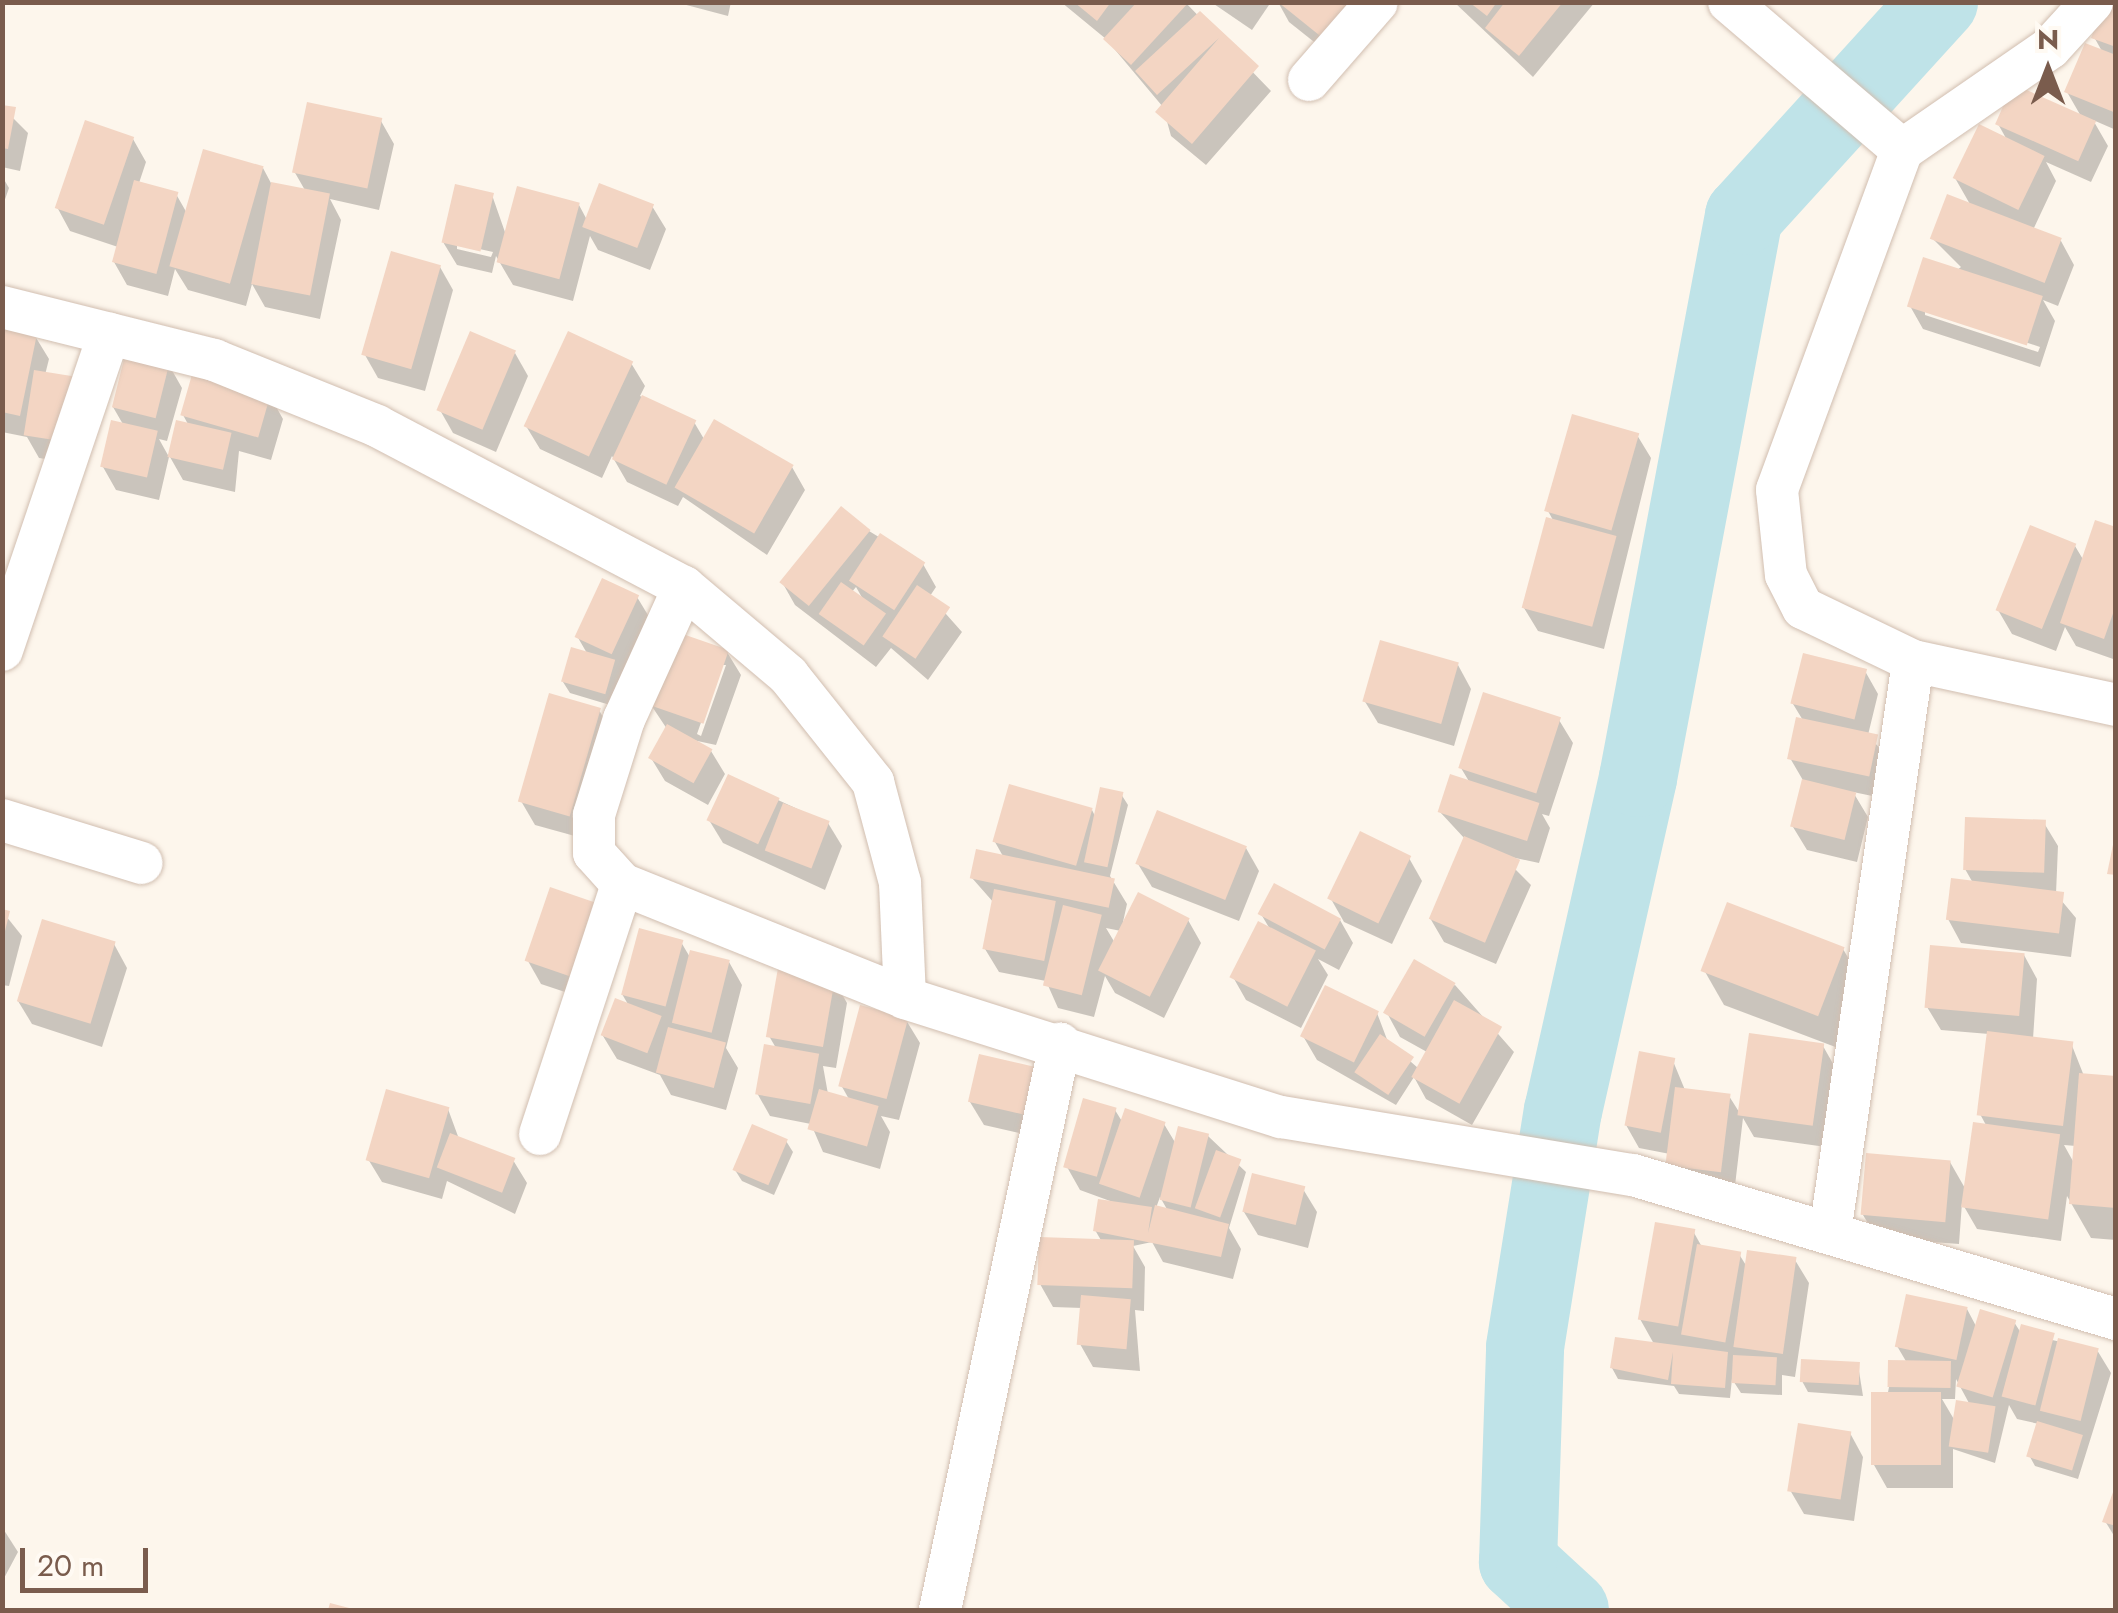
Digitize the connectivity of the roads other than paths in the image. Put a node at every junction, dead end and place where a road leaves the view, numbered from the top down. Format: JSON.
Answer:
{"nodes":[{"id":1,"x":1377,"y":2,"type":"edge"},
{"id":2,"x":1729,"y":2,"type":"edge"},
{"id":3,"x":2092,"y":2,"type":"edge"},
{"id":4,"x":1309,"y":80,"type":"dead end"},
{"id":5,"x":1892,"y":139,"type":"junction"},
{"id":6,"x":2,"y":307,"type":"edge"},
{"id":7,"x":109,"y":334,"type":"junction"},
{"id":8,"x":684,"y":587,"type":"junction"},
{"id":9,"x":2,"y":650,"type":"edge"},
{"id":10,"x":1913,"y":661,"type":"junction"},
{"id":11,"x":2116,"y":705,"type":"edge"},
{"id":12,"x":2,"y":820,"type":"edge"},
{"id":13,"x":142,"y":863,"type":"dead end"},
{"id":14,"x":622,"y":884,"type":"junction"},
{"id":15,"x":904,"y":998,"type":"junction"},
{"id":16,"x":1060,"y":1044,"type":"junction"},
{"id":17,"x":540,"y":1134,"type":"dead end"},
{"id":18,"x":1830,"y":1234,"type":"junction"},
{"id":19,"x":2116,"y":1319,"type":"edge"},
{"id":20,"x":940,"y":1610,"type":"edge"}],
"edges":[{"from":1,"to":4,"type":"street"},
{"from":2,"to":5,"type":"street"},
{"from":3,"to":5,"type":"street"},
{"from":5,"to":10,"type":"street"},
{"from":6,"to":7,"type":"street"},
{"from":7,"to":8,"type":"street"},
{"from":7,"to":9,"type":"street"},
{"from":8,"to":14,"type":"street"},
{"from":8,"to":15,"type":"street"},
{"from":10,"to":11,"type":"street"},
{"from":10,"to":18,"type":"street"},
{"from":12,"to":13,"type":"street"},
{"from":14,"to":15,"type":"street"},
{"from":14,"to":17,"type":"street"},
{"from":15,"to":16,"type":"street"},
{"from":16,"to":18,"type":"street"},
{"from":16,"to":20,"type":"street"},
{"from":18,"to":19,"type":"street"}]}
